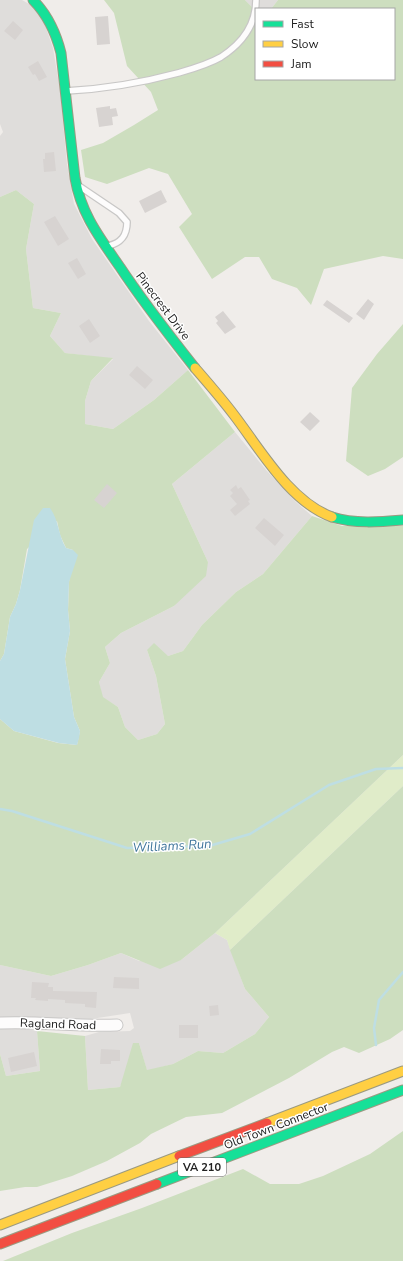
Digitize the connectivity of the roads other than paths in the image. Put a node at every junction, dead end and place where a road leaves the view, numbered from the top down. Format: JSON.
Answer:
{"nodes":[{"id":1,"x":33,"y":0,"type":"edge"},
{"id":2,"x":255,"y":9,"type":"edge"},
{"id":3,"x":66,"y":91,"type":"junction"},
{"id":4,"x":76,"y":183,"type":"junction"},
{"id":5,"x":106,"y":246,"type":"junction"},
{"id":6,"x":403,"y":520,"type":"edge"},
{"id":7,"x":0,"y":1023,"type":"edge"},
{"id":8,"x":116,"y":1025,"type":"dead end"},
{"id":9,"x":403,"y":1072,"type":"edge"},
{"id":10,"x":403,"y":1090,"type":"edge"},
{"id":11,"x":0,"y":1225,"type":"edge"},
{"id":12,"x":0,"y":1244,"type":"edge"}],
"edges":[{"from":1,"to":3,"type":"main road","name":"Pinecrest Drive"},
{"from":2,"to":3,"type":"lane"},
{"from":3,"to":4,"type":"main road","name":"Pinecrest Drive"},
{"from":4,"to":5,"type":"main road","name":"Pinecrest Drive"},
{"from":4,"to":5,"type":"lane"},
{"from":5,"to":6,"type":"main road","name":"Pinecrest Drive"},
{"from":7,"to":8,"type":"street","name":"Ragland Road"},
{"from":9,"to":11,"type":"main road","name":"Old Town Connector","number":"VA 210"},
{"from":10,"to":12,"type":"main road","name":"Old Town Connector","number":"VA 210"}]}
